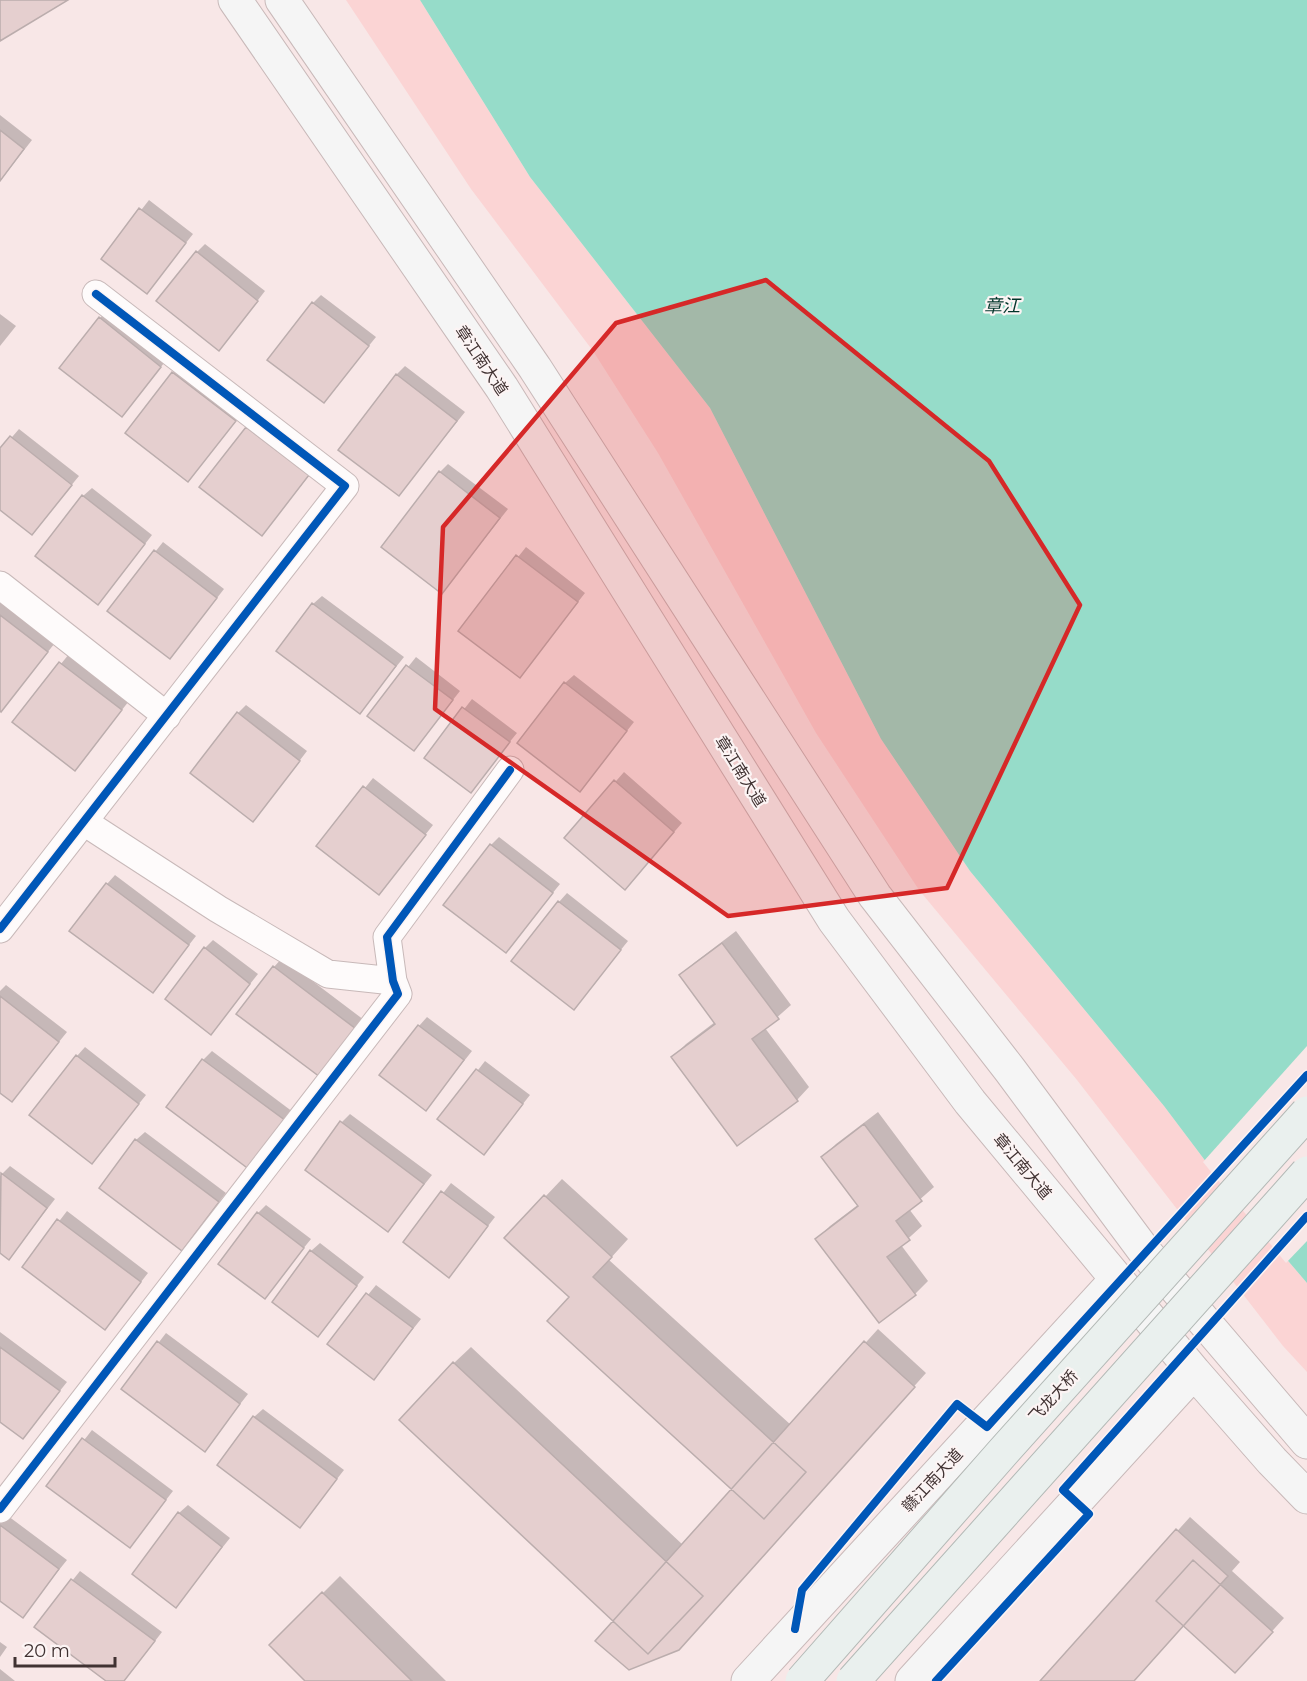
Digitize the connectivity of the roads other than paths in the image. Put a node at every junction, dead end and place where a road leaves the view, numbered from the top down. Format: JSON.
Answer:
{"nodes":[{"id":1,"x":235,"y":0,"type":"edge"},
{"id":2,"x":282,"y":0,"type":"edge"},
{"id":3,"x":96,"y":294,"type":"dead end"},
{"id":4,"x":0,"y":585,"type":"edge"},
{"id":5,"x":167,"y":716,"type":"junction"},
{"id":6,"x":510,"y":770,"type":"dead end"},
{"id":7,"x":84,"y":822,"type":"junction"},
{"id":8,"x":0,"y":929,"type":"edge"},
{"id":9,"x":393,"y":981,"type":"junction"},
{"id":10,"x":1307,"y":1113,"type":"edge"},
{"id":11,"x":1307,"y":1173,"type":"edge"},
{"id":12,"x":1117,"y":1279,"type":"junction"},
{"id":13,"x":1194,"y":1372,"type":"junction"},
{"id":14,"x":1307,"y":1442,"type":"edge"},
{"id":15,"x":1307,"y":1497,"type":"edge"},
{"id":16,"x":0,"y":1509,"type":"edge"},
{"id":17,"x":748,"y":1681,"type":"edge"},
{"id":18,"x":802,"y":1681,"type":"edge"},
{"id":19,"x":853,"y":1681,"type":"edge"},
{"id":20,"x":912,"y":1681,"type":"edge"}],
"edges":[{"from":1,"to":12,"type":"main road","name":"章江南大道"},
{"from":2,"to":14,"type":"main road"},
{"from":3,"to":5,"type":"street"},
{"from":4,"to":5,"type":"street"},
{"from":5,"to":7,"type":"street"},
{"from":6,"to":9,"type":"street"},
{"from":7,"to":8,"type":"street"},
{"from":7,"to":9,"type":"street"},
{"from":9,"to":16,"type":"street"},
{"from":10,"to":18,"type":"main road","name":"飞龙大桥","bridge":true},
{"from":11,"to":19,"type":"main road","bridge":true},
{"from":12,"to":13,"type":"main road","name":"章江南大道"},
{"from":12,"to":17,"type":"main road","name":"赣江南大道"},
{"from":13,"to":15,"type":"main road","name":"章江南大道"},
{"from":13,"to":20,"type":"main road"}]}
